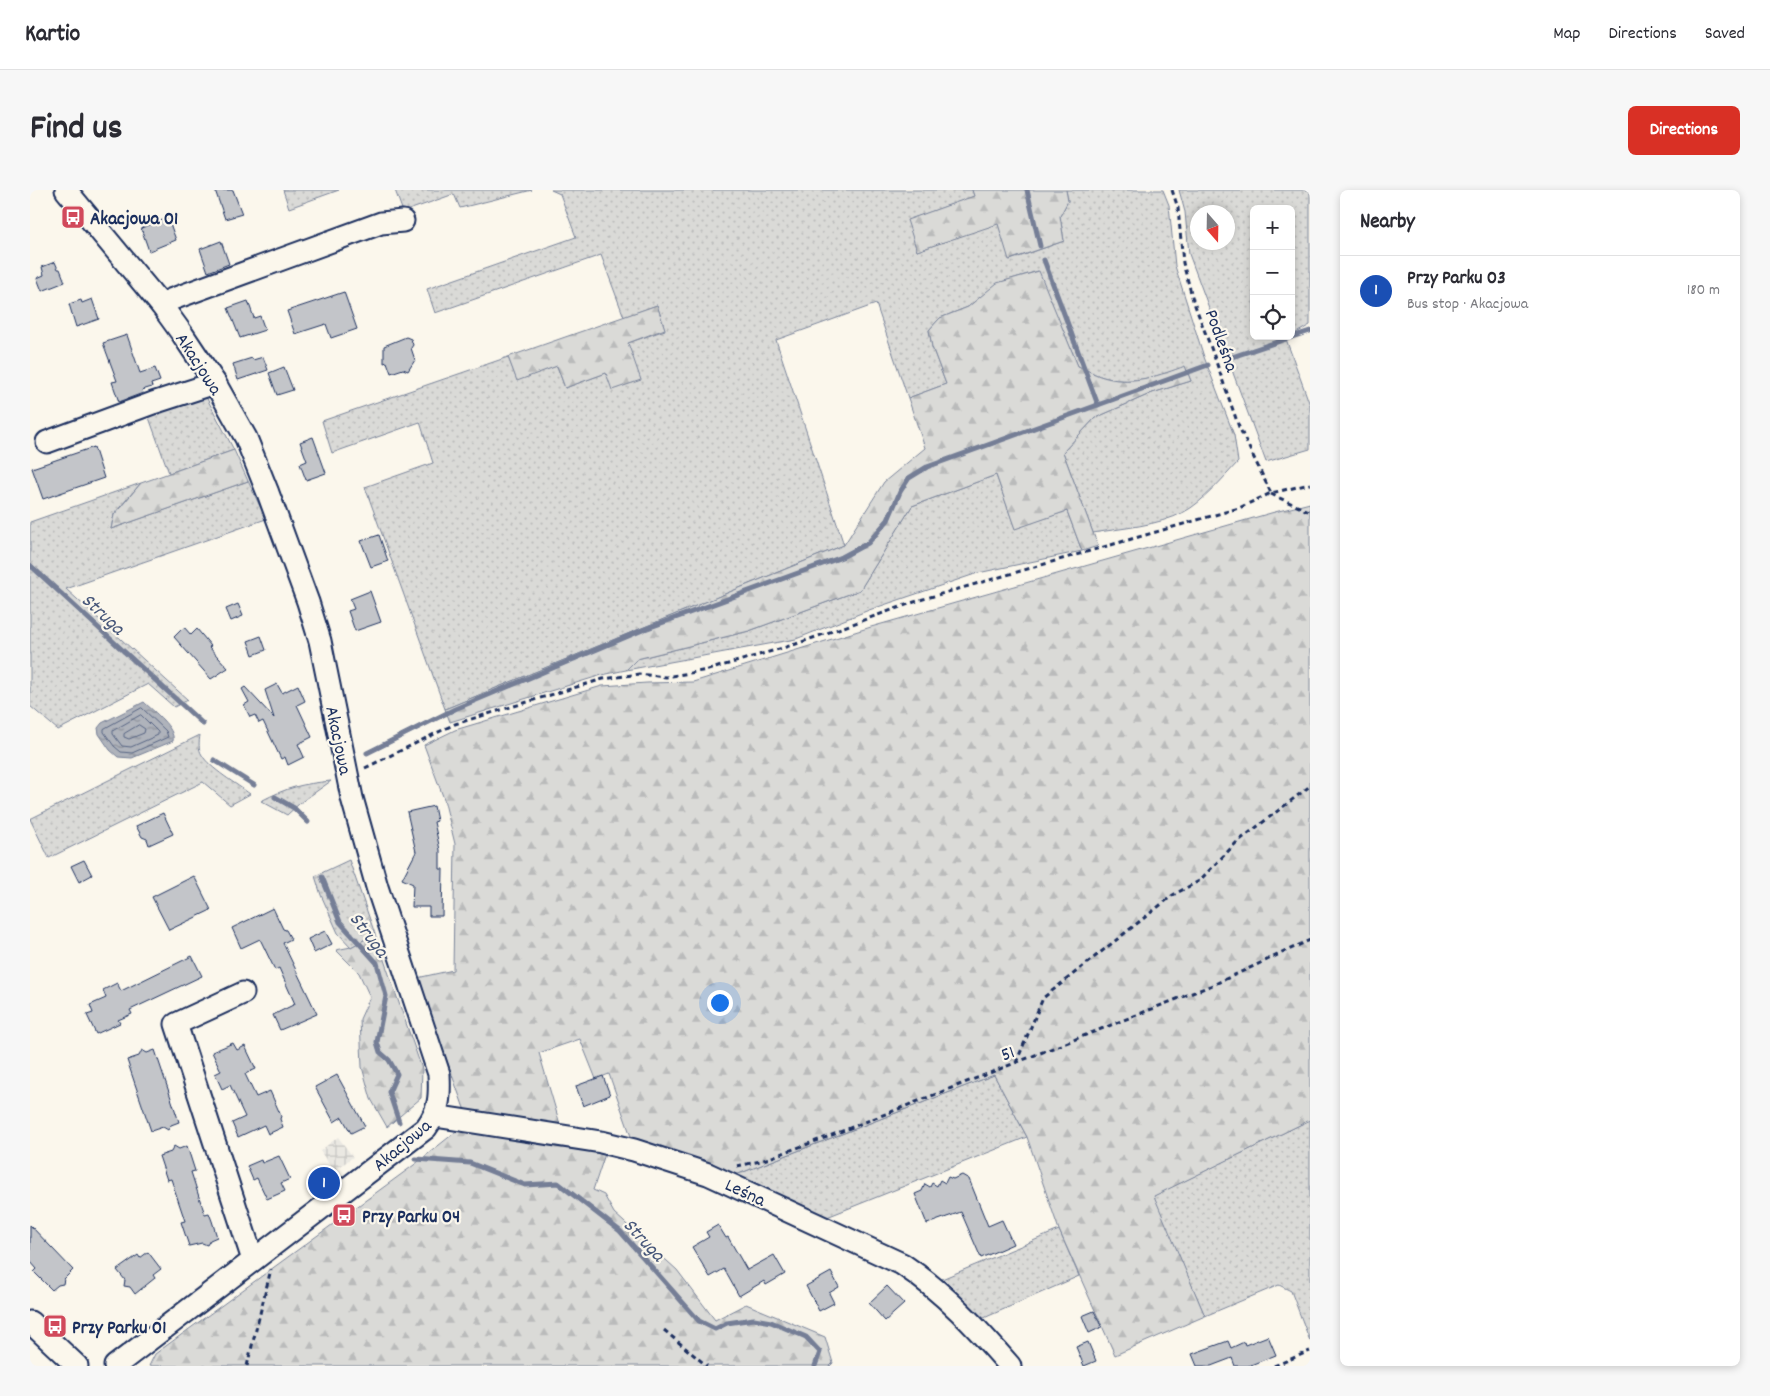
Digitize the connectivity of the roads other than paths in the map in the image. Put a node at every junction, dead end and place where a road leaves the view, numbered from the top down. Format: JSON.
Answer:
{"nodes":[{"id":1,"x":66,"y":190,"type":"edge"},
{"id":2,"x":403,"y":221,"type":"dead end"},
{"id":3,"x":162,"y":306,"type":"junction"},
{"id":4,"x":215,"y":383,"type":"junction"},
{"id":5,"x":47,"y":442,"type":"dead end"},
{"id":6,"x":243,"y":993,"type":"dead end"},
{"id":7,"x":435,"y":1116,"type":"junction"},
{"id":8,"x":258,"y":1255,"type":"junction"},
{"id":9,"x":30,"y":1322,"type":"edge"},
{"id":10,"x":77,"y":1366,"type":"edge"},
{"id":11,"x":115,"y":1366,"type":"edge"},
{"id":12,"x":1010,"y":1366,"type":"edge"}],
"edges":[{"from":1,"to":3,"type":"street","name":"Akacjowa"},
{"from":2,"to":3,"type":"street"},
{"from":3,"to":4,"type":"street","name":"Akacjowa"},
{"from":4,"to":5,"type":"street"},
{"from":4,"to":7,"type":"street","name":"Akacjowa"},
{"from":6,"to":8,"type":"street"},
{"from":7,"to":8,"type":"street","name":"Akacjowa"},
{"from":7,"to":12,"type":"street","name":"Leśna"},
{"from":8,"to":11,"type":"street","name":"Akacjowa"},
{"from":9,"to":10,"type":"street"}]}
